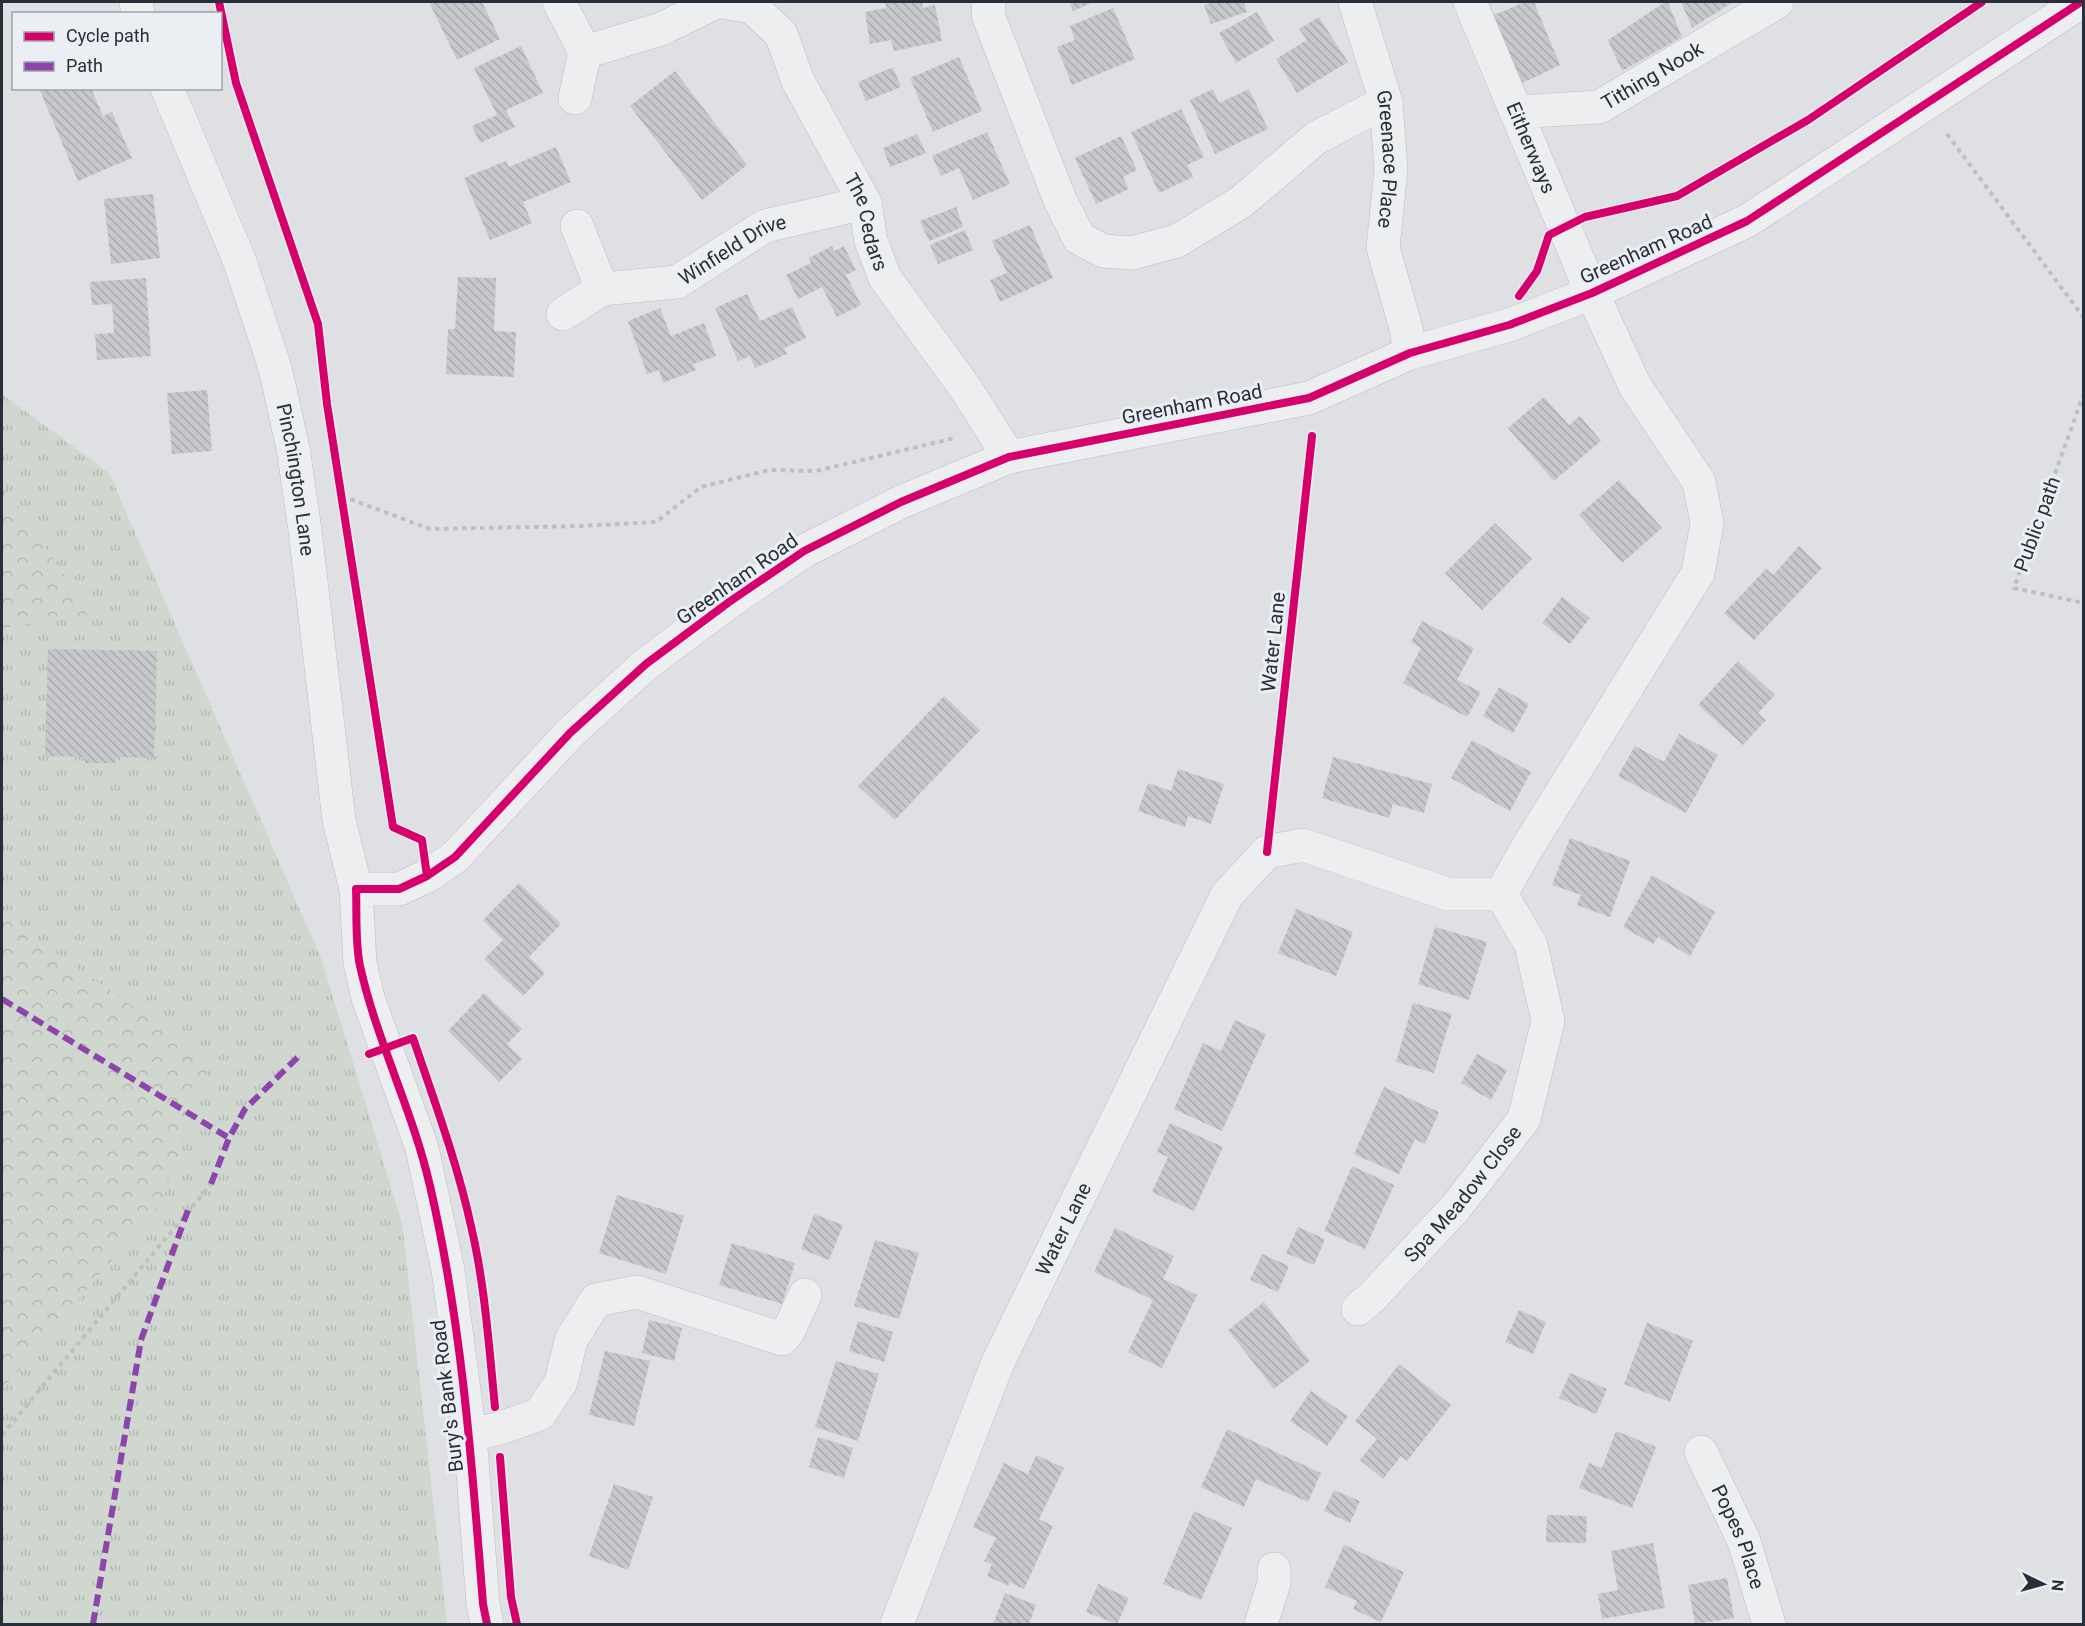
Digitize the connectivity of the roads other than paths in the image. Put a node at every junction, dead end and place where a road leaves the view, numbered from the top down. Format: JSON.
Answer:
{"nodes":[{"id":1,"x":559,"y":2,"type":"edge"},
{"id":2,"x":716,"y":2,"type":"edge"},
{"id":3,"x":722,"y":2,"type":"edge"},
{"id":4,"x":989,"y":2,"type":"edge"},
{"id":5,"x":1355,"y":2,"type":"edge"},
{"id":6,"x":1470,"y":2,"type":"edge"},
{"id":7,"x":1776,"y":2,"type":"edge"},
{"id":8,"x":2081,"y":2,"type":"edge"},
{"id":9,"x":585,"y":52,"type":"junction"},
{"id":10,"x":168,"y":90,"type":"edge"},
{"id":11,"x":575,"y":98,"type":"dead end"},
{"id":12,"x":1386,"y":102,"type":"junction"},
{"id":13,"x":1517,"y":112,"type":"junction"},
{"id":14,"x":865,"y":203,"type":"junction"},
{"id":15,"x":577,"y":226,"type":"dead end"},
{"id":16,"x":602,"y":289,"type":"junction"},
{"id":17,"x":1592,"y":293,"type":"junction"},
{"id":18,"x":563,"y":314,"type":"dead end"},
{"id":19,"x":1410,"y":353,"type":"junction"},
{"id":20,"x":1010,"y":457,"type":"junction"},
{"id":21,"x":356,"y":889,"type":"junction"},
{"id":22,"x":1501,"y":894,"type":"junction"},
{"id":23,"x":805,"y":1295,"type":"dead end"},
{"id":24,"x":1358,"y":1309,"type":"dead end"},
{"id":25,"x":470,"y":1435,"type":"junction"},
{"id":26,"x":1701,"y":1452,"type":"dead end"},
{"id":27,"x":1274,"y":1569,"type":"dead end"},
{"id":28,"x":487,"y":1624,"type":"edge"},
{"id":29,"x":897,"y":1624,"type":"edge"},
{"id":30,"x":1261,"y":1624,"type":"edge"},
{"id":31,"x":1769,"y":1624,"type":"edge"}],
"edges":[{"from":1,"to":9,"type":"street"},
{"from":2,"to":9,"type":"street"},
{"from":3,"to":14,"type":"street","name":"The Cedars"},
{"from":4,"to":12,"type":"street"},
{"from":5,"to":12,"type":"street","name":"Greenace Place"},
{"from":6,"to":13,"type":"street","name":"Eitherways"},
{"from":7,"to":13,"type":"street","name":"Tithing Nook"},
{"from":8,"to":17,"type":"street","name":"Greenham Road"},
{"from":9,"to":11,"type":"street"},
{"from":10,"to":21,"type":"street","name":"Pinchington Lane"},
{"from":12,"to":19,"type":"street","name":"Greenace Place"},
{"from":13,"to":17,"type":"street","name":"Eitherways"},
{"from":14,"to":16,"type":"street","name":"Winfield Drive"},
{"from":14,"to":20,"type":"street","name":"The Cedars"},
{"from":15,"to":16,"type":"street"},
{"from":16,"to":18,"type":"street","name":"Winfield Drive"},
{"from":17,"to":19,"type":"street","name":"Greenham Road"},
{"from":17,"to":22,"type":"street"},
{"from":19,"to":20,"type":"street","name":"Greenham Road"},
{"from":20,"to":21,"type":"street","name":"Greenham Road"},
{"from":21,"to":25,"type":"street","name":"Bury's Bank Road"},
{"from":22,"to":24,"type":"street","name":"Spa Meadow Close"},
{"from":22,"to":29,"type":"street","name":"Water Lane"},
{"from":23,"to":25,"type":"street"},
{"from":25,"to":28,"type":"street","name":"Bury's Bank Road"},
{"from":26,"to":31,"type":"street","name":"Popes Place"},
{"from":27,"to":30,"type":"street"}]}
